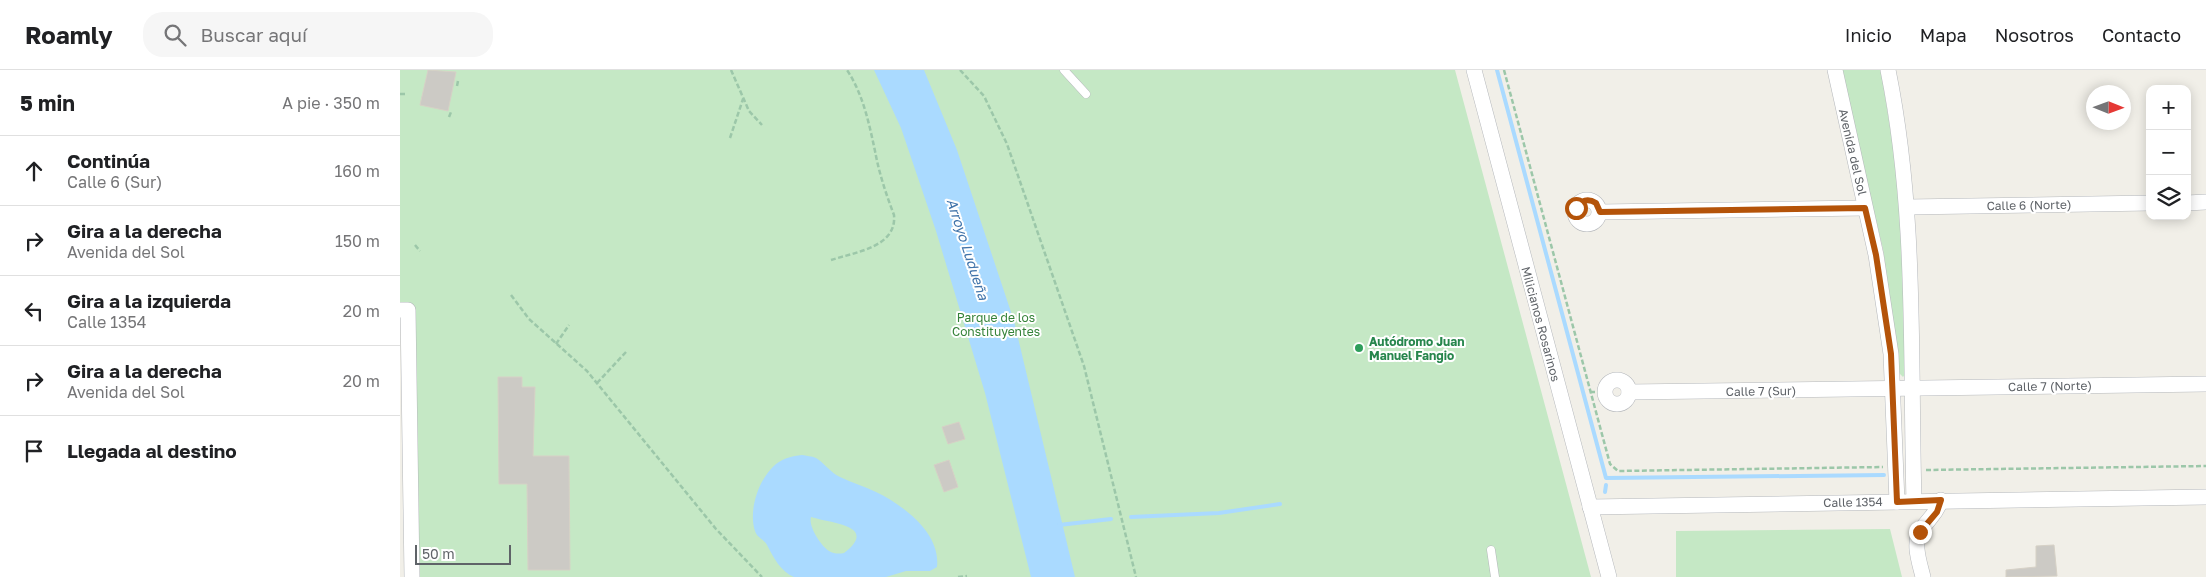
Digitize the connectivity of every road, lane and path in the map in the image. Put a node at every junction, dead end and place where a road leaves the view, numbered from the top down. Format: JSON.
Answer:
{"nodes":[{"id":1,"x":731,"y":70,"type":"edge"},
{"id":2,"x":847,"y":70,"type":"edge"},
{"id":3,"x":960,"y":70,"type":"edge"},
{"id":4,"x":1064,"y":70,"type":"edge"},
{"id":5,"x":1474,"y":70,"type":"edge"},
{"id":6,"x":1504,"y":70,"type":"edge"},
{"id":7,"x":1835,"y":70,"type":"edge"},
{"id":8,"x":1888,"y":70,"type":"edge"},
{"id":9,"x":458,"y":80,"type":"dead end"},
{"id":10,"x":457,"y":86,"type":"dead end"},
{"id":11,"x":400,"y":94,"type":"edge"},
{"id":12,"x":406,"y":94,"type":"dead end"},
{"id":13,"x":1086,"y":94,"type":"dead end"},
{"id":14,"x":743,"y":97,"type":"junction"},
{"id":15,"x":451,"y":112,"type":"dead end"},
{"id":16,"x":450,"y":117,"type":"dead end"},
{"id":17,"x":762,"y":126,"type":"dead end"},
{"id":18,"x":730,"y":138,"type":"dead end"},
{"id":19,"x":2206,"y":202,"type":"edge"},
{"id":20,"x":2146,"y":203,"type":"edge"},
{"id":21,"x":2191,"y":203,"type":"edge"},
{"id":22,"x":1908,"y":207,"type":"junction"},
{"id":23,"x":1865,"y":208,"type":"junction"},
{"id":24,"x":1600,"y":212,"type":"dead end"},
{"id":25,"x":415,"y":245,"type":"dead end"},
{"id":26,"x":420,"y":251,"type":"dead end"},
{"id":27,"x":832,"y":260,"type":"dead end"},
{"id":28,"x":511,"y":295,"type":"dead end"},
{"id":29,"x":404,"y":310,"type":"edge"},
{"id":30,"x":569,"y":325,"type":"dead end"},
{"id":31,"x":556,"y":344,"type":"junction"},
{"id":32,"x":626,"y":352,"type":"dead end"},
{"id":33,"x":597,"y":383,"type":"junction"},
{"id":34,"x":2206,"y":384,"type":"edge"},
{"id":35,"x":1912,"y":388,"type":"junction"},
{"id":36,"x":1894,"y":389,"type":"junction"},
{"id":37,"x":1597,"y":392,"type":"junction"},
{"id":38,"x":405,"y":450,"type":"edge"},
{"id":39,"x":1885,"y":465,"type":"dead end"},
{"id":40,"x":2206,"y":466,"type":"edge"},
{"id":41,"x":1924,"y":468,"type":"dead end"},
{"id":42,"x":2206,"y":497,"type":"edge"},
{"id":43,"x":1941,"y":500,"type":"junction"},
{"id":44,"x":1897,"y":502,"type":"junction"},
{"id":45,"x":1914,"y":502,"type":"junction"},
{"id":46,"x":1590,"y":507,"type":"junction"},
{"id":47,"x":1491,"y":550,"type":"dead end"},
{"id":48,"x":967,"y":576,"type":"edge"},
{"id":49,"x":412,"y":577,"type":"edge"},
{"id":50,"x":762,"y":577,"type":"edge"},
{"id":51,"x":958,"y":577,"type":"edge"},
{"id":52,"x":1136,"y":577,"type":"edge"},
{"id":53,"x":1495,"y":577,"type":"edge"},
{"id":54,"x":1609,"y":577,"type":"edge"},
{"id":55,"x":1923,"y":577,"type":"edge"}],
"edges":[{"from":1,"to":14,"type":"path"},
{"from":2,"to":27,"type":"path"},
{"from":3,"to":52,"type":"path"},
{"from":4,"to":13,"type":"lane"},
{"from":5,"to":46,"type":"street","name":"Milicianos Rosarinos"},
{"from":6,"to":37,"type":"path"},
{"from":7,"to":23,"type":"street","name":"Avenida del Sol"},
{"from":8,"to":22,"type":"street"},
{"from":9,"to":10,"type":"path"},
{"from":11,"to":12,"type":"path"},
{"from":14,"to":17,"type":"path"},
{"from":14,"to":18,"type":"path"},
{"from":15,"to":16,"type":"path"},
{"from":19,"to":21,"type":"street"},
{"from":20,"to":22,"type":"street","name":"Calle 6 (Norte)"},
{"from":22,"to":35,"type":"street"},
{"from":23,"to":24,"type":"street"},
{"from":23,"to":36,"type":"street","name":"Avenida del Sol"},
{"from":25,"to":26,"type":"path"},
{"from":28,"to":31,"type":"path"},
{"from":29,"to":38,"type":"street"},
{"from":30,"to":31,"type":"path"},
{"from":31,"to":33,"type":"path"},
{"from":32,"to":33,"type":"path"},
{"from":33,"to":50,"type":"path"},
{"from":34,"to":35,"type":"street","name":"Calle 7 (Norte)"},
{"from":35,"to":36,"type":"street","name":"Calle 7 (Norte)"},
{"from":35,"to":45,"type":"street"},
{"from":36,"to":37,"type":"street","name":"Calle 7 (Sur)"},
{"from":36,"to":44,"type":"street","name":"Avenida del Sol"},
{"from":37,"to":39,"type":"path"},
{"from":38,"to":49,"type":"street"},
{"from":40,"to":41,"type":"path"},
{"from":42,"to":43,"type":"street","name":"Calle 1354"},
{"from":43,"to":45,"type":"street","name":"Calle 1354"},
{"from":43,"to":55,"type":"street"},
{"from":44,"to":45,"type":"street","name":"Calle 1354"},
{"from":44,"to":46,"type":"street","name":"Calle 1354"},
{"from":46,"to":54,"type":"street","name":"Milicianos Rosarinos"},
{"from":47,"to":53,"type":"lane"},
{"from":48,"to":51,"type":"path"}]}
